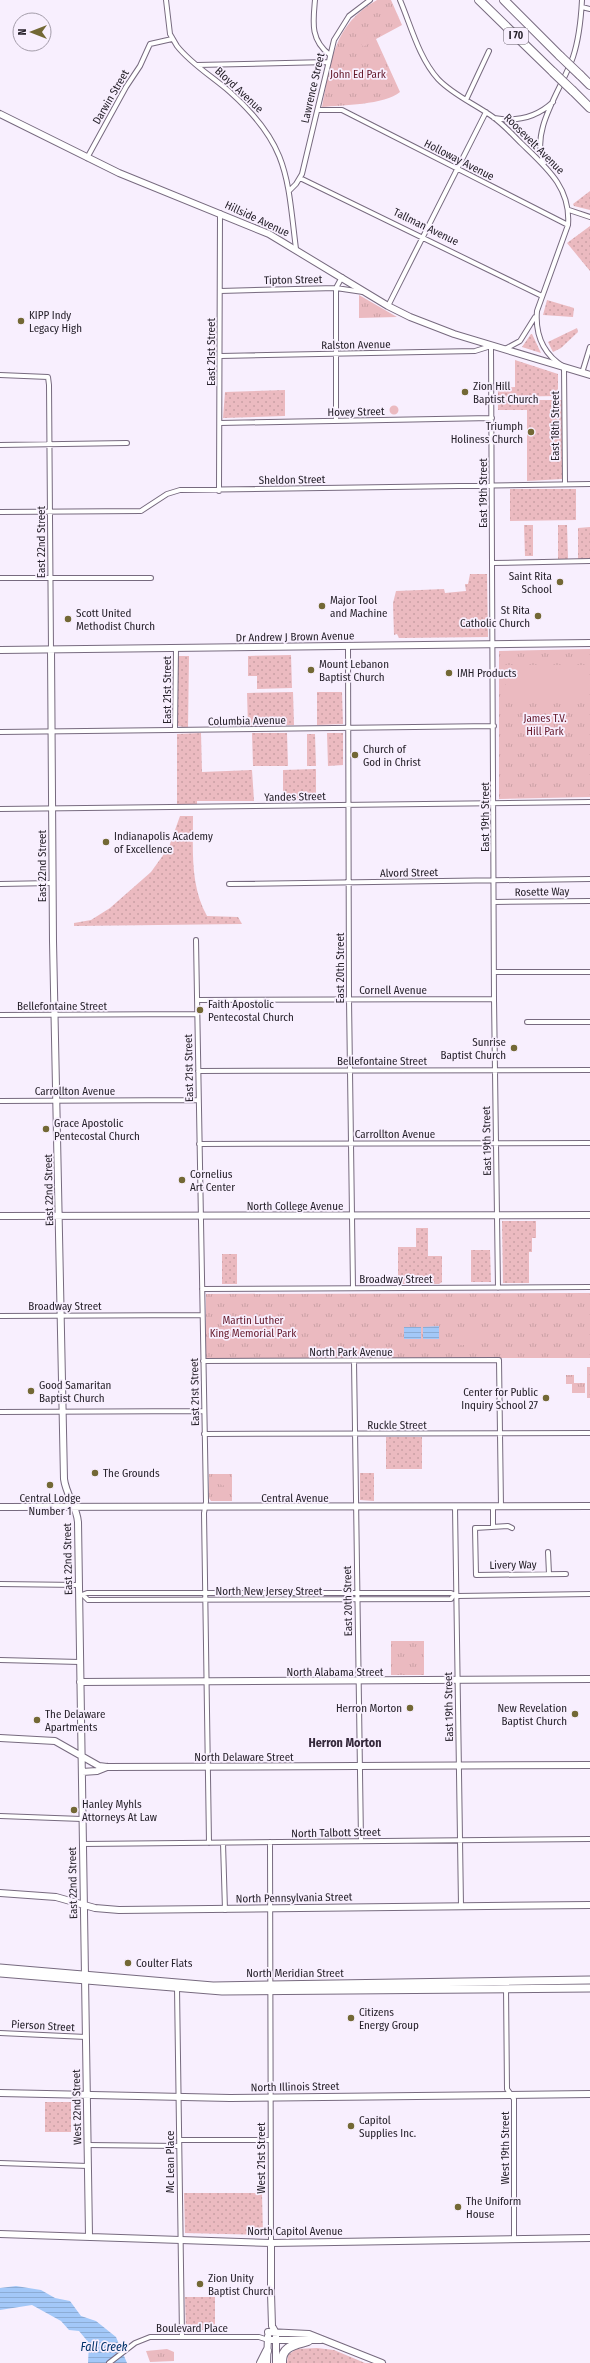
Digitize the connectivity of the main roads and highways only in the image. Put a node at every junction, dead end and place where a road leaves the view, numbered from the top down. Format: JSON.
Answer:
{"nodes":[{"id":1,"x":479,"y":0,"type":"edge"},
{"id":2,"x":504,"y":0,"type":"edge"},
{"id":3,"x":590,"y":85,"type":"edge"},
{"id":4,"x":590,"y":108,"type":"edge"},
{"id":5,"x":0,"y":114,"type":"edge"},
{"id":6,"x":564,"y":367,"type":"joint"},
{"id":7,"x":590,"y":375,"type":"edge"},
{"id":8,"x":590,"y":643,"type":"edge"},
{"id":9,"x":0,"y":650,"type":"edge"},
{"id":10,"x":51,"y":650,"type":"junction"},
{"id":11,"x":590,"y":1215,"type":"edge"},
{"id":12,"x":0,"y":1216,"type":"edge"},
{"id":13,"x":59,"y":1216,"type":"junction"},
{"id":14,"x":590,"y":1506,"type":"edge"},
{"id":15,"x":73,"y":1507,"type":"junction"},
{"id":16,"x":0,"y":1508,"type":"edge"},
{"id":17,"x":590,"y":1679,"type":"edge"},
{"id":18,"x":80,"y":1682,"type":"junction"},
{"id":19,"x":0,"y":1738,"type":"edge"},
{"id":20,"x":81,"y":1755,"type":"junction"},
{"id":21,"x":590,"y":1765,"type":"edge"},
{"id":22,"x":107,"y":1767,"type":"junction"},
{"id":23,"x":82,"y":1772,"type":"junction"},
{"id":24,"x":0,"y":1893,"type":"edge"},
{"id":25,"x":84,"y":1905,"type":"junction"},
{"id":26,"x":590,"y":1905,"type":"edge"},
{"id":27,"x":0,"y":1968,"type":"edge"},
{"id":28,"x":0,"y":1973,"type":"edge"},
{"id":29,"x":85,"y":1977,"type":"junction"},
{"id":30,"x":590,"y":1980,"type":"edge"},
{"id":31,"x":271,"y":1987,"type":"junction"},
{"id":32,"x":590,"y":1988,"type":"edge"},
{"id":33,"x":0,"y":2093,"type":"edge"},
{"id":34,"x":590,"y":2094,"type":"edge"},
{"id":35,"x":87,"y":2095,"type":"junction"},
{"id":36,"x":0,"y":2234,"type":"edge"},
{"id":37,"x":89,"y":2236,"type":"junction"},
{"id":38,"x":590,"y":2238,"type":"edge"},
{"id":39,"x":271,"y":2242,"type":"junction"},
{"id":40,"x":272,"y":2326,"type":"junction"},
{"id":41,"x":268,"y":2332,"type":"junction"},
{"id":42,"x":276,"y":2333,"type":"junction"},
{"id":43,"x":268,"y":2340,"type":"junction"},
{"id":44,"x":276,"y":2340,"type":"junction"},
{"id":45,"x":325,"y":2340,"type":"junction"},
{"id":46,"x":308,"y":2341,"type":"junction"},
{"id":47,"x":267,"y":2351,"type":"junction"},
{"id":48,"x":261,"y":2363,"type":"edge"},
{"id":49,"x":267,"y":2363,"type":"edge"},
{"id":50,"x":276,"y":2363,"type":"edge"},
{"id":51,"x":282,"y":2363,"type":"edge"},
{"id":52,"x":382,"y":2363,"type":"edge"}],
"edges":[{"from":1,"to":4,"type":"highway","number":"I 70","bridge":true},
{"from":2,"to":3,"type":"highway","number":"I 70","bridge":true},
{"from":5,"to":6,"type":"main road","name":"Hillside Avenue"},
{"from":6,"to":7,"type":"main road","name":"Roosevelt Avenue"},
{"from":8,"to":10,"type":"main road","name":"Dr Andrew J Brown Avenue"},
{"from":9,"to":10,"type":"main road","name":"Dr Andrew J Brown Avenue"},
{"from":10,"to":13,"type":"main road","name":"East 22nd Street"},
{"from":11,"to":13,"type":"main road","name":"North College Avenue"},
{"from":12,"to":13,"type":"main road","name":"North College Avenue"},
{"from":13,"to":15,"type":"main road","name":"East 22nd Street"},
{"from":14,"to":15,"type":"main road","name":"Central Avenue"},
{"from":15,"to":16,"type":"main road","name":"Central Avenue"},
{"from":15,"to":18,"type":"main road","name":"East 22nd Street"},
{"from":17,"to":18,"type":"main road","name":"North Alabama Street"},
{"from":18,"to":20,"type":"main road","name":"East 22nd Street"},
{"from":19,"to":20,"type":"main road","name":"North Delaware Street"},
{"from":20,"to":22,"type":"main road","name":"North Delaware Street"},
{"from":20,"to":23,"type":"main road","name":"East 22nd Street"},
{"from":21,"to":22,"type":"main road","name":"North Delaware Street"},
{"from":22,"to":23,"type":"main road"},
{"from":23,"to":25,"type":"main road","name":"East 22nd Street"},
{"from":24,"to":25,"type":"main road","name":"North Pennsylvania Street"},
{"from":25,"to":26,"type":"main road","name":"North Pennsylvania Street"},
{"from":25,"to":29,"type":"main road","name":"East 22nd Street"},
{"from":27,"to":29,"type":"main road","name":"North Meridian Street"},
{"from":28,"to":29,"type":"main road","name":"North Meridian Street"},
{"from":29,"to":31,"type":"main road","name":"North Meridian Street"},
{"from":29,"to":31,"type":"main road","name":"North Meridian Street"},
{"from":29,"to":35,"type":"main road","name":"West 22nd Street"},
{"from":30,"to":31,"type":"main road","name":"North Meridian Street"},
{"from":31,"to":32,"type":"main road","name":"North Meridian Street"},
{"from":33,"to":35,"type":"main road","name":"North Illinois Street"},
{"from":34,"to":35,"type":"main road","name":"North Illinois Street"},
{"from":35,"to":37,"type":"main road","name":"West 22nd Street"},
{"from":36,"to":37,"type":"main road","name":"North Capitol Avenue"},
{"from":37,"to":39,"type":"main road","name":"North Capitol Avenue"},
{"from":38,"to":39,"type":"main road","name":"North Capitol Avenue"},
{"from":39,"to":40,"type":"main road","name":"West 21st Street"},
{"from":40,"to":41,"type":"main road"},
{"from":40,"to":42,"type":"main road","name":"West 21st Street"},
{"from":41,"to":42,"type":"main road"},
{"from":41,"to":43,"type":"main road"},
{"from":42,"to":44,"type":"main road","name":"West 21st Street"},
{"from":42,"to":45,"type":"main road"},
{"from":43,"to":44,"type":"main road"},
{"from":43,"to":47,"type":"main road"},
{"from":44,"to":46,"type":"main road"},
{"from":44,"to":50,"type":"main road","name":"West 21st Street"},
{"from":45,"to":46,"type":"main road"},
{"from":45,"to":52,"type":"main road"},
{"from":46,"to":51,"type":"highway"},
{"from":47,"to":48,"type":"highway"},
{"from":47,"to":49,"type":"main road"}]}
